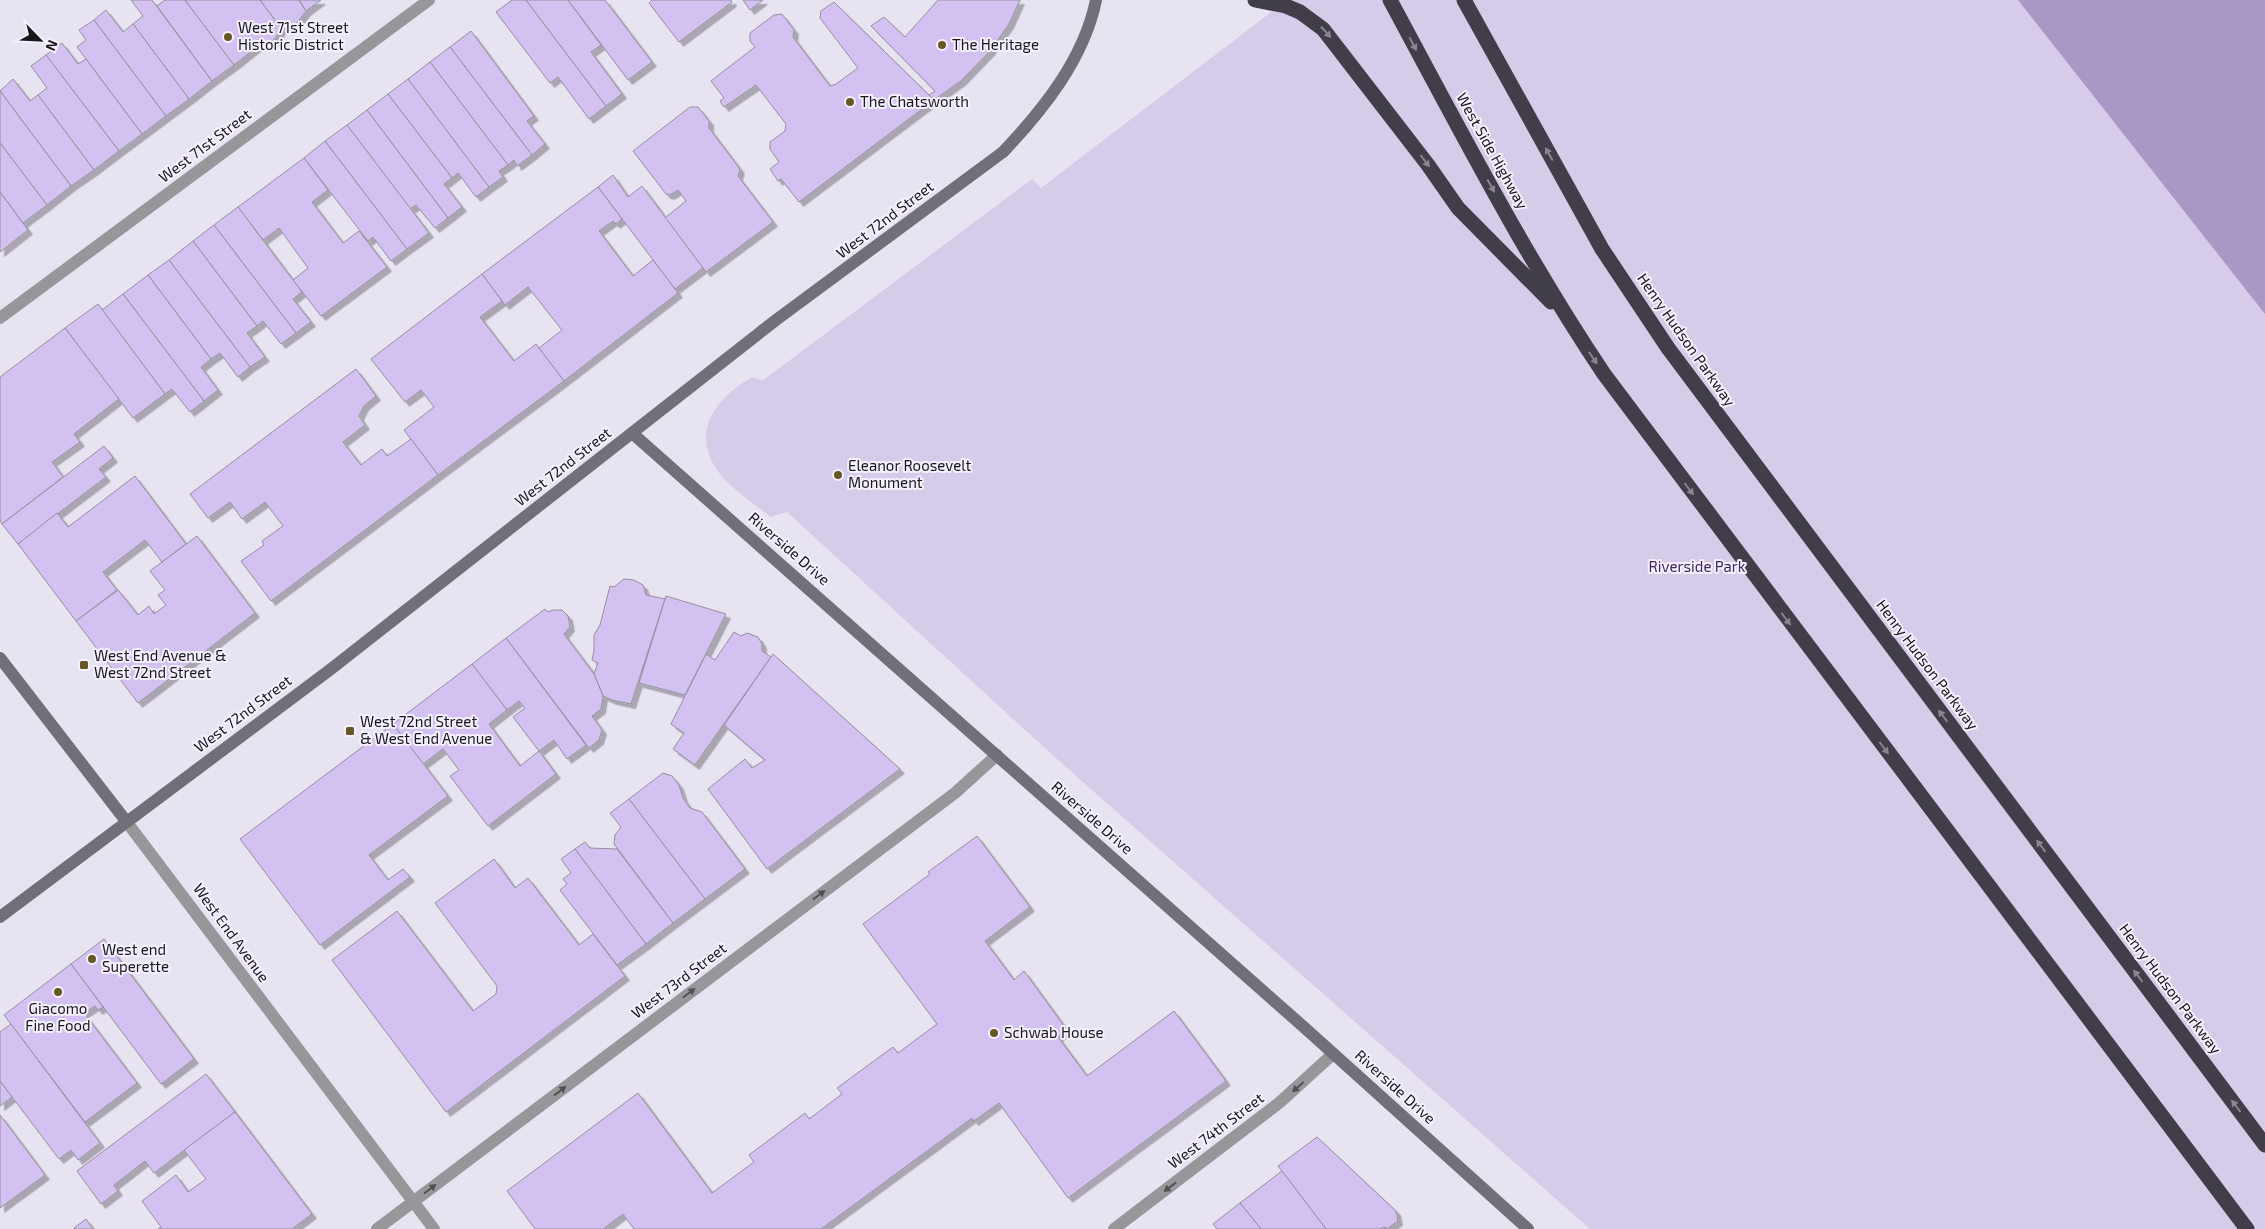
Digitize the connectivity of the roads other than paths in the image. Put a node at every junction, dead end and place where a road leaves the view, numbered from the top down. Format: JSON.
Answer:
{"nodes":[{"id":1,"x":429,"y":0,"type":"edge"},
{"id":2,"x":1096,"y":0,"type":"edge"},
{"id":3,"x":1254,"y":0,"type":"edge"},
{"id":4,"x":1390,"y":0,"type":"edge"},
{"id":5,"x":1464,"y":0,"type":"edge"},
{"id":6,"x":1566,"y":317,"type":"junction"},
{"id":7,"x":0,"y":318,"type":"edge"},
{"id":8,"x":632,"y":433,"type":"junction"},
{"id":9,"x":0,"y":658,"type":"edge"},
{"id":10,"x":998,"y":756,"type":"junction"},
{"id":11,"x":126,"y":821,"type":"junction"},
{"id":12,"x":0,"y":917,"type":"edge"},
{"id":13,"x":1333,"y":1054,"type":"junction"},
{"id":14,"x":2265,"y":1145,"type":"edge"},
{"id":15,"x":413,"y":1202,"type":"junction"},
{"id":16,"x":377,"y":1229,"type":"edge"},
{"id":17,"x":434,"y":1229,"type":"edge"},
{"id":18,"x":1114,"y":1229,"type":"edge"},
{"id":19,"x":1528,"y":1229,"type":"edge"},
{"id":20,"x":2247,"y":1229,"type":"edge"}],
"edges":[{"from":1,"to":7,"type":"street","name":"West 71st Street"},
{"from":2,"to":8,"type":"main road","name":"West 72nd Street","bridge":true},
{"from":3,"to":6,"type":"highway","one_way":true},
{"from":4,"to":6,"type":"highway","name":"West Side Highway","one_way":true},
{"from":14,"to":5,"type":"highway","name":"Henry Hudson Parkway","one_way":true},
{"from":6,"to":20,"type":"highway","one_way":true},
{"from":8,"to":10,"type":"main road","name":"Riverside Drive"},
{"from":8,"to":11,"type":"main road","name":"West 72nd Street"},
{"from":9,"to":11,"type":"main road","name":"West End Avenue"},
{"from":10,"to":13,"type":"main road","name":"Riverside Drive"},
{"from":15,"to":10,"type":"street","name":"West 73rd Street","one_way":true},
{"from":11,"to":12,"type":"main road","name":"West 72nd Street"},
{"from":11,"to":15,"type":"street","name":"West End Avenue"},
{"from":13,"to":18,"type":"street","name":"West 74th Street","one_way":true},
{"from":13,"to":19,"type":"main road","name":"Riverside Drive"},
{"from":15,"to":16,"type":"street","name":"West 73rd Street"},
{"from":15,"to":17,"type":"street","name":"West End Avenue"}]}
